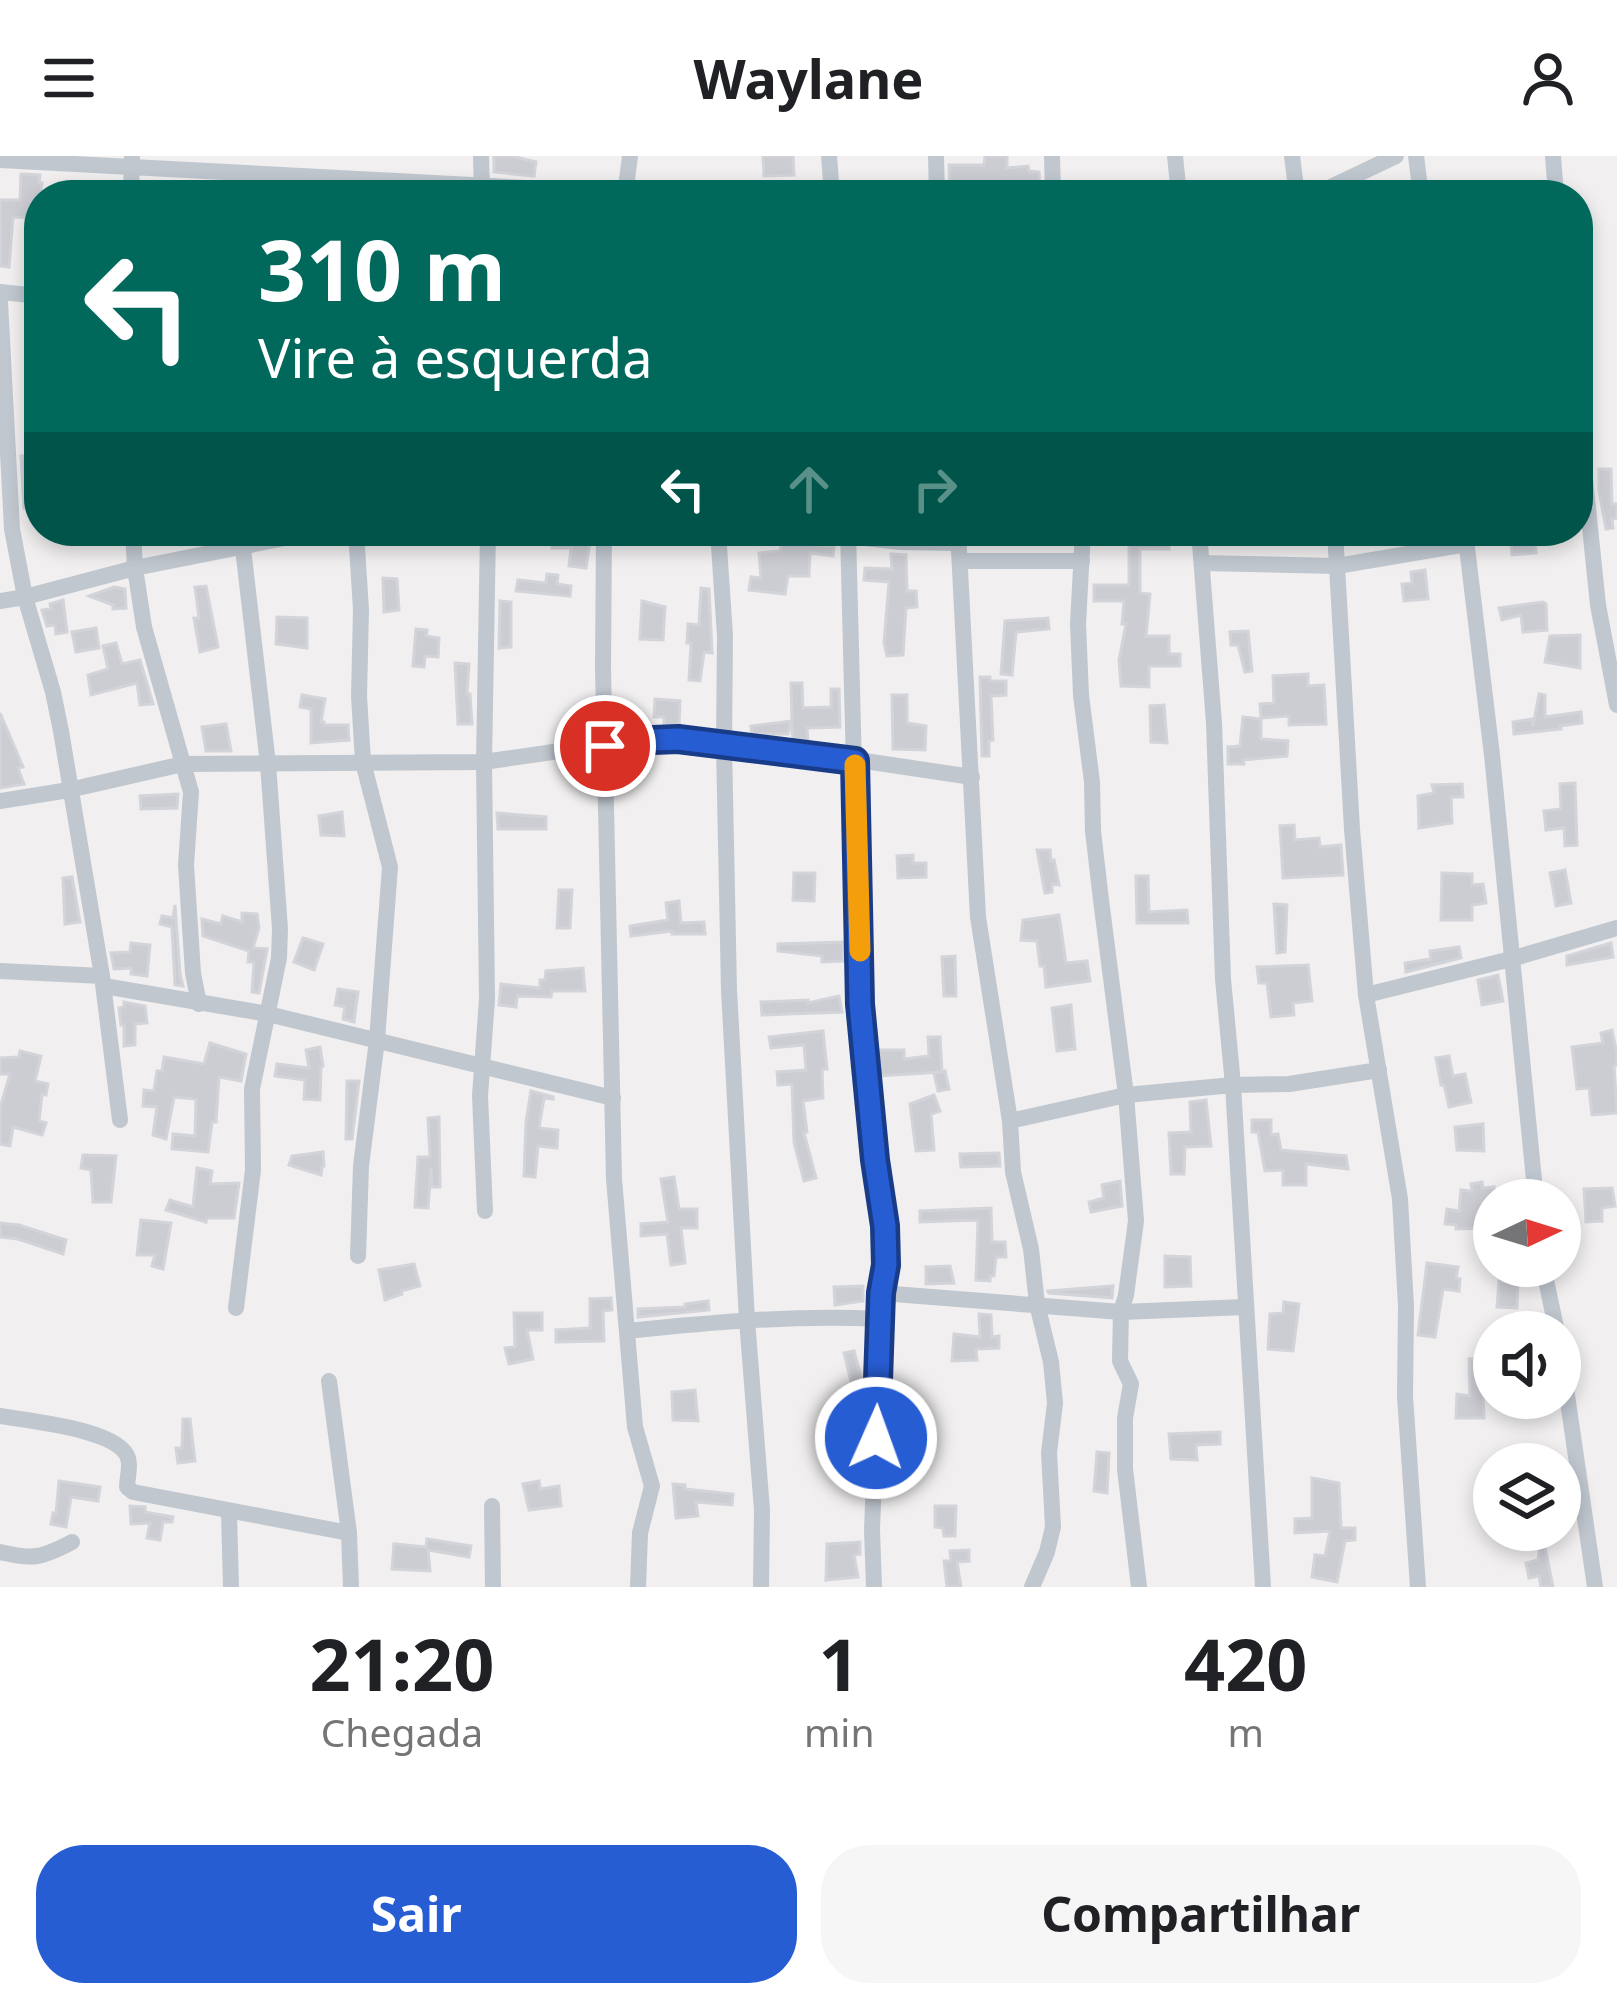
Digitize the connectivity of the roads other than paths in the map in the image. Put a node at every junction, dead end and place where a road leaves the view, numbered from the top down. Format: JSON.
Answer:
{"nodes":[{"id":1,"x":1396,"y":156,"type":"edge"},
{"id":2,"x":0,"y":160,"type":"edge"},
{"id":3,"x":132,"y":161,"type":"edge"},
{"id":4,"x":370,"y":180,"type":"edge"},
{"id":5,"x":1346,"y":180,"type":"edge"},
{"id":6,"x":0,"y":302,"type":"edge"},
{"id":7,"x":4,"y":446,"type":"edge"},
{"id":8,"x":134,"y":546,"type":"edge"},
{"id":9,"x":213,"y":546,"type":"edge"},
{"id":10,"x":242,"y":546,"type":"edge"},
{"id":11,"x":357,"y":546,"type":"edge"},
{"id":12,"x":488,"y":546,"type":"edge"},
{"id":13,"x":604,"y":546,"type":"edge"},
{"id":14,"x":719,"y":546,"type":"edge"},
{"id":15,"x":849,"y":546,"type":"edge"},
{"id":16,"x":959,"y":546,"type":"edge"},
{"id":17,"x":967,"y":546,"type":"edge"},
{"id":18,"x":1082,"y":546,"type":"edge"},
{"id":19,"x":1200,"y":546,"type":"edge"},
{"id":20,"x":1336,"y":546,"type":"edge"},
{"id":21,"x":1429,"y":546,"type":"edge"},
{"id":22,"x":1467,"y":546,"type":"edge"},
{"id":23,"x":1592,"y":546,"type":"edge"},
{"id":24,"x":1082,"y":561,"type":"junction"},
{"id":25,"x":1202,"y":562,"type":"junction"},
{"id":26,"x":1337,"y":566,"type":"junction"},
{"id":27,"x":135,"y":568,"type":"junction"},
{"id":28,"x":25,"y":597,"type":"junction"},
{"id":29,"x":0,"y":601,"type":"edge"},
{"id":30,"x":1613,"y":650,"type":"edge"},
{"id":31,"x":1617,"y":705,"type":"edge"},
{"id":32,"x":724,"y":745,"type":"junction"},
{"id":33,"x":605,"y":746,"type":"junction"},
{"id":34,"x":855,"y":761,"type":"junction"},
{"id":35,"x":363,"y":762,"type":"junction"},
{"id":36,"x":484,"y":762,"type":"junction"},
{"id":37,"x":183,"y":764,"type":"junction"},
{"id":38,"x":268,"y":764,"type":"junction"},
{"id":39,"x":971,"y":777,"type":"junction"},
{"id":40,"x":69,"y":790,"type":"junction"},
{"id":41,"x":0,"y":801,"type":"edge"},
{"id":42,"x":1617,"y":928,"type":"edge"},
{"id":43,"x":1511,"y":959,"type":"junction"},
{"id":44,"x":0,"y":971,"type":"edge"},
{"id":45,"x":103,"y":981,"type":"junction"},
{"id":46,"x":1366,"y":995,"type":"junction"},
{"id":47,"x":199,"y":1004,"type":"junction"},
{"id":48,"x":268,"y":1014,"type":"junction"},
{"id":49,"x":377,"y":1040,"type":"junction"},
{"id":50,"x":481,"y":1065,"type":"junction"},
{"id":51,"x":1379,"y":1070,"type":"junction"},
{"id":52,"x":1233,"y":1085,"type":"junction"},
{"id":53,"x":1126,"y":1095,"type":"junction"},
{"id":54,"x":613,"y":1098,"type":"junction"},
{"id":55,"x":120,"y":1120,"type":"dead end"},
{"id":56,"x":1010,"y":1121,"type":"junction"},
{"id":57,"x":1534,"y":1179,"type":"edge"},
{"id":58,"x":485,"y":1211,"type":"dead end"},
{"id":59,"x":358,"y":1256,"type":"dead end"},
{"id":60,"x":881,"y":1293,"type":"junction"},
{"id":61,"x":1037,"y":1304,"type":"junction"},
{"id":62,"x":1245,"y":1307,"type":"junction"},
{"id":63,"x":236,"y":1308,"type":"dead end"},
{"id":64,"x":1121,"y":1312,"type":"junction"},
{"id":65,"x":880,"y":1319,"type":"junction"},
{"id":66,"x":747,"y":1320,"type":"junction"},
{"id":67,"x":627,"y":1331,"type":"junction"},
{"id":68,"x":329,"y":1381,"type":"dead end"},
{"id":69,"x":0,"y":1416,"type":"edge"},
{"id":70,"x":1570,"y":1419,"type":"edge"},
{"id":71,"x":492,"y":1506,"type":"dead end"},
{"id":72,"x":229,"y":1513,"type":"junction"},
{"id":73,"x":349,"y":1533,"type":"junction"},
{"id":74,"x":72,"y":1542,"type":"dead end"},
{"id":75,"x":0,"y":1552,"type":"edge"},
{"id":76,"x":231,"y":1587,"type":"edge"},
{"id":77,"x":351,"y":1587,"type":"edge"},
{"id":78,"x":493,"y":1587,"type":"edge"},
{"id":79,"x":638,"y":1587,"type":"edge"},
{"id":80,"x":761,"y":1587,"type":"edge"},
{"id":81,"x":874,"y":1587,"type":"edge"},
{"id":82,"x":1032,"y":1587,"type":"edge"},
{"id":83,"x":1139,"y":1587,"type":"edge"},
{"id":84,"x":1263,"y":1587,"type":"edge"},
{"id":85,"x":1418,"y":1587,"type":"edge"},
{"id":86,"x":1594,"y":1587,"type":"edge"}],
"edges":[{"from":1,"to":5,"type":"street"},
{"from":2,"to":3,"type":"street"},
{"from":3,"to":4,"type":"street"},
{"from":6,"to":7,"type":"street"},
{"from":7,"to":28,"type":"street"},
{"from":8,"to":27,"type":"street"},
{"from":9,"to":27,"type":"street"},
{"from":10,"to":38,"type":"street"},
{"from":11,"to":35,"type":"street"},
{"from":12,"to":36,"type":"street"},
{"from":13,"to":33,"type":"street"},
{"from":14,"to":32,"type":"street"},
{"from":15,"to":34,"type":"street"},
{"from":16,"to":39,"type":"street"},
{"from":17,"to":24,"type":"street"},
{"from":18,"to":24,"type":"street"},
{"from":19,"to":25,"type":"street"},
{"from":20,"to":26,"type":"street"},
{"from":21,"to":26,"type":"street"},
{"from":22,"to":43,"type":"street"},
{"from":23,"to":30,"type":"street"},
{"from":24,"to":53,"type":"street"},
{"from":25,"to":26,"type":"street"},
{"from":25,"to":52,"type":"street"},
{"from":26,"to":46,"type":"street"},
{"from":27,"to":28,"type":"street"},
{"from":27,"to":37,"type":"street"},
{"from":28,"to":29,"type":"street"},
{"from":28,"to":40,"type":"street"},
{"from":30,"to":31,"type":"street"},
{"from":32,"to":33,"type":"street"},
{"from":32,"to":34,"type":"street"},
{"from":32,"to":66,"type":"street"},
{"from":33,"to":36,"type":"street"},
{"from":33,"to":54,"type":"street"},
{"from":34,"to":39,"type":"street"},
{"from":34,"to":60,"type":"street"},
{"from":35,"to":36,"type":"street"},
{"from":35,"to":38,"type":"street"},
{"from":35,"to":49,"type":"street"},
{"from":36,"to":50,"type":"street"},
{"from":37,"to":38,"type":"street"},
{"from":37,"to":40,"type":"street"},
{"from":37,"to":47,"type":"street"},
{"from":38,"to":48,"type":"street"},
{"from":39,"to":56,"type":"street"},
{"from":40,"to":41,"type":"street"},
{"from":40,"to":45,"type":"street"},
{"from":42,"to":43,"type":"street"},
{"from":43,"to":46,"type":"street"},
{"from":43,"to":57,"type":"street"},
{"from":44,"to":45,"type":"street"},
{"from":45,"to":47,"type":"street"},
{"from":45,"to":55,"type":"street"},
{"from":46,"to":51,"type":"street"},
{"from":47,"to":48,"type":"street"},
{"from":48,"to":49,"type":"street"},
{"from":48,"to":63,"type":"street"},
{"from":49,"to":50,"type":"street"},
{"from":49,"to":59,"type":"street"},
{"from":50,"to":54,"type":"street"},
{"from":50,"to":58,"type":"street"},
{"from":51,"to":52,"type":"street"},
{"from":51,"to":85,"type":"street"},
{"from":52,"to":53,"type":"street"},
{"from":52,"to":62,"type":"street"},
{"from":53,"to":56,"type":"street"},
{"from":53,"to":64,"type":"street"},
{"from":54,"to":67,"type":"street"},
{"from":56,"to":61,"type":"street"},
{"from":60,"to":61,"type":"street"},
{"from":60,"to":65,"type":"street"},
{"from":61,"to":64,"type":"street"},
{"from":61,"to":82,"type":"street"},
{"from":62,"to":64,"type":"street"},
{"from":62,"to":84,"type":"street"},
{"from":64,"to":83,"type":"street"},
{"from":65,"to":66,"type":"street"},
{"from":65,"to":81,"type":"street"},
{"from":66,"to":67,"type":"street"},
{"from":66,"to":80,"type":"street"},
{"from":67,"to":79,"type":"street"},
{"from":68,"to":73,"type":"street"},
{"from":69,"to":72,"type":"street"},
{"from":70,"to":86,"type":"street"},
{"from":71,"to":78,"type":"street"},
{"from":72,"to":73,"type":"street"},
{"from":72,"to":76,"type":"street"},
{"from":73,"to":77,"type":"street"},
{"from":74,"to":75,"type":"street"}]}
